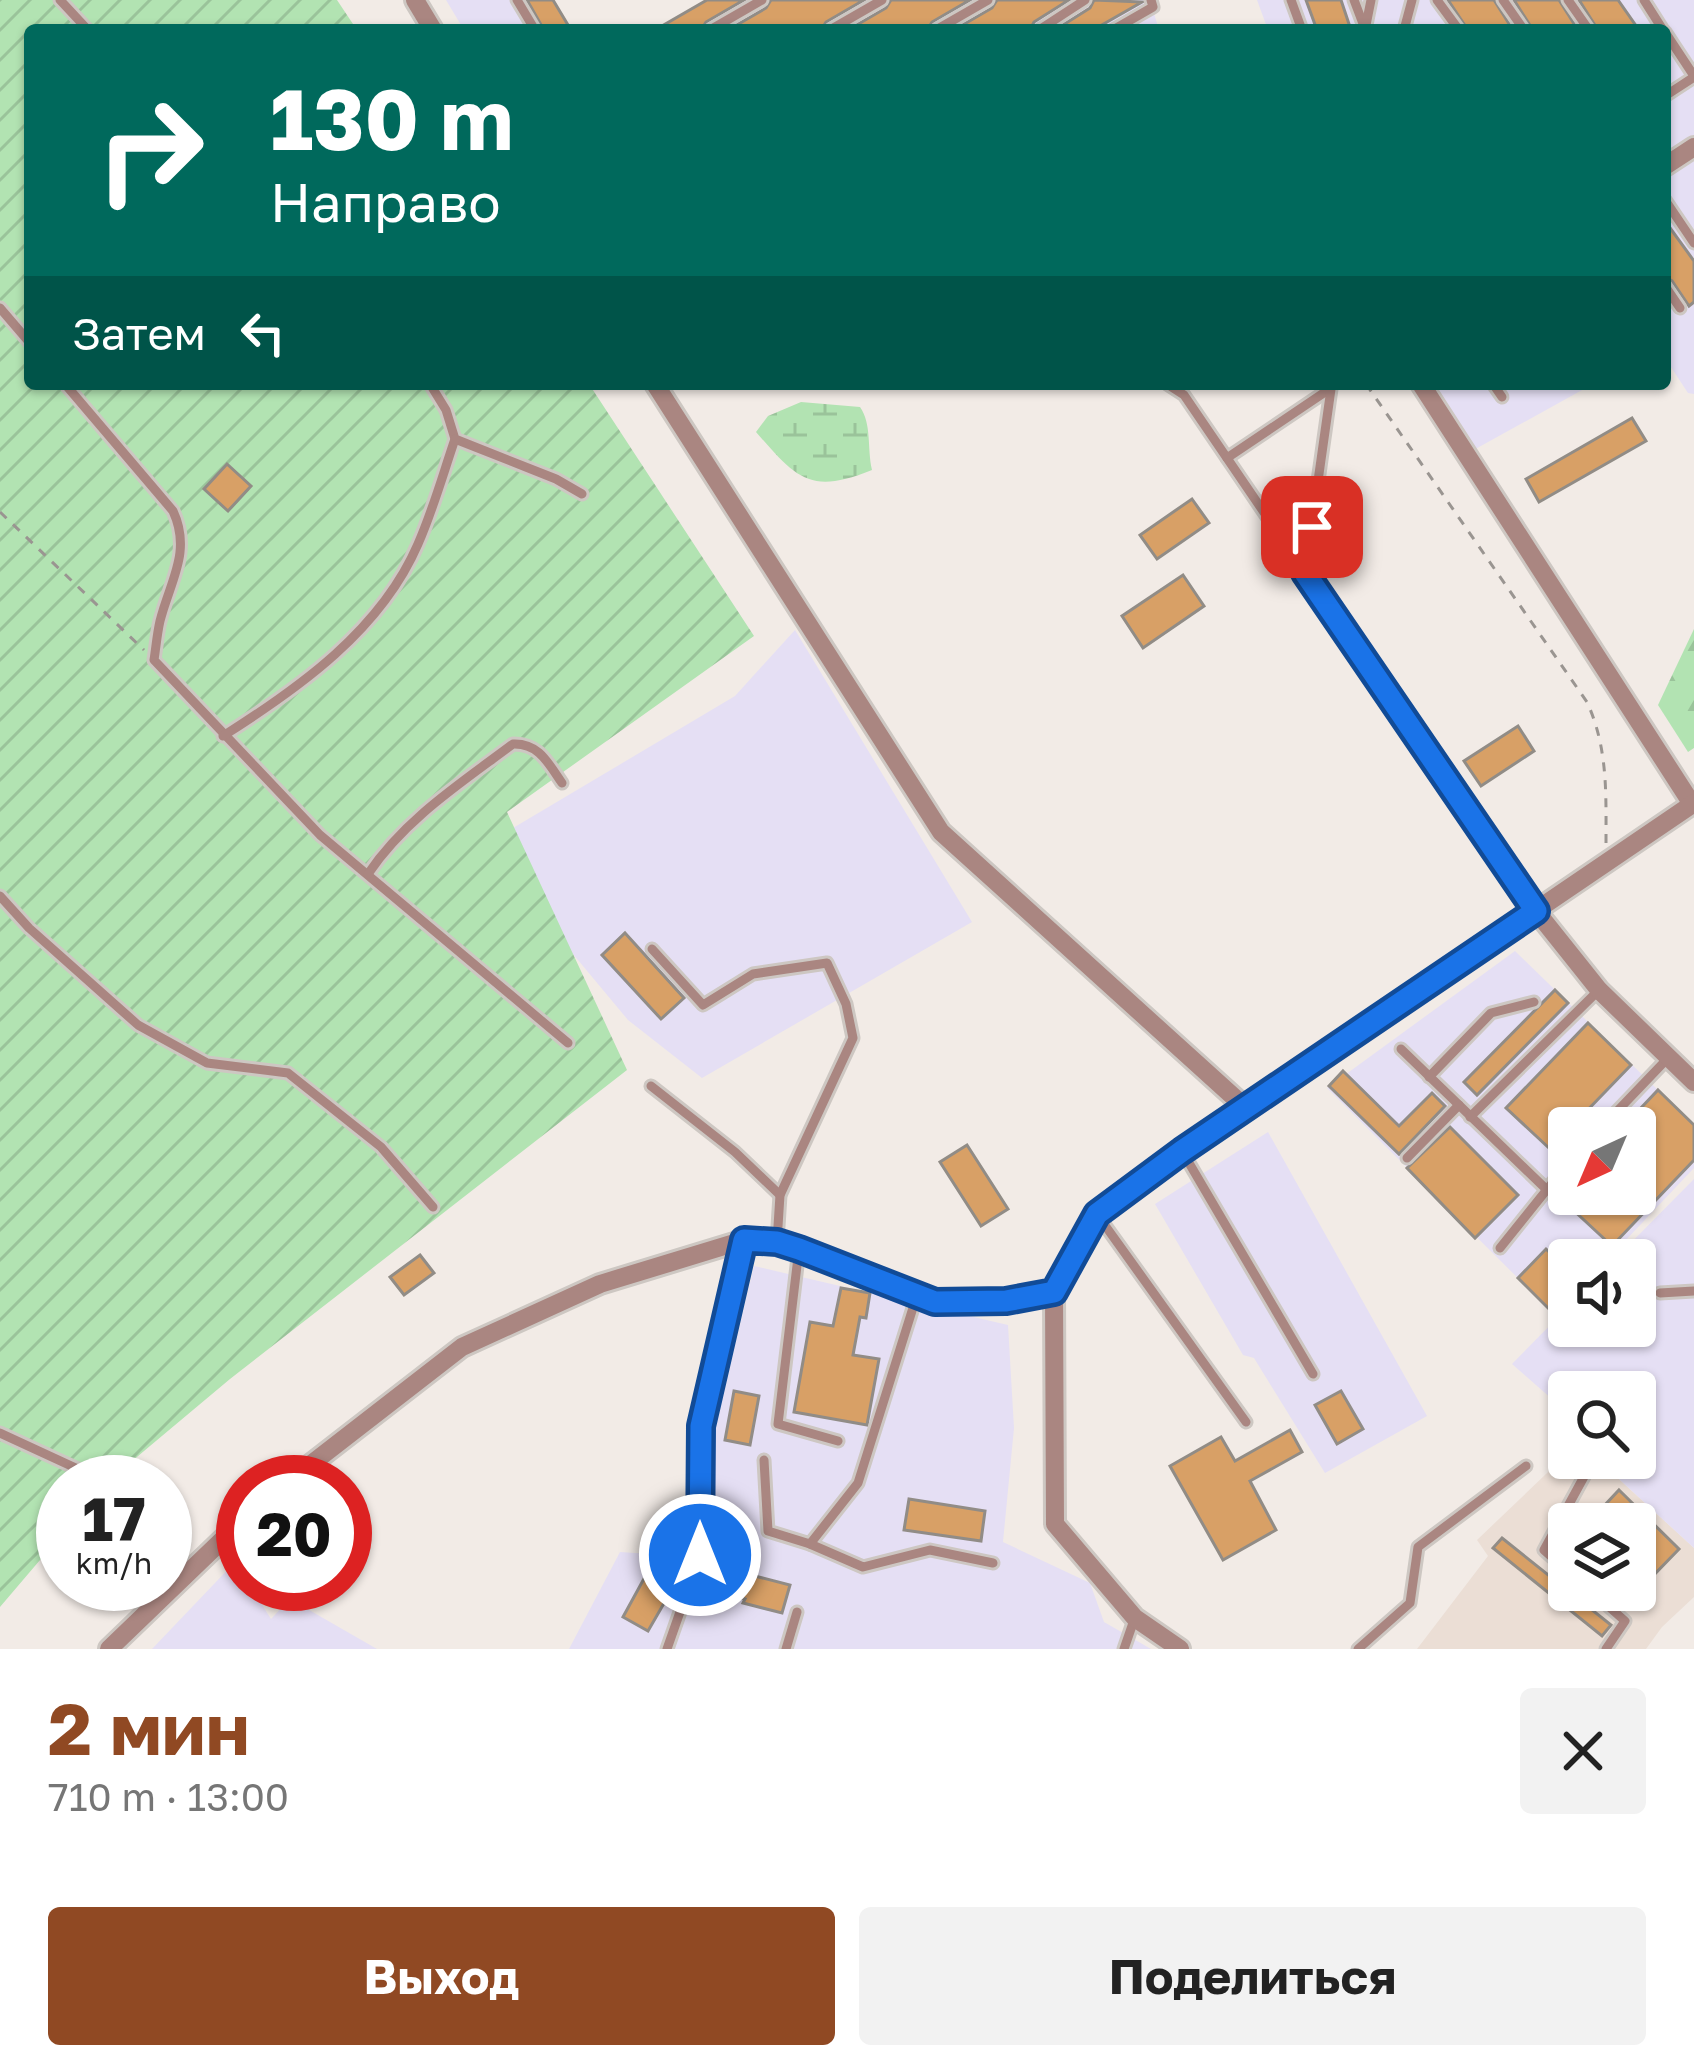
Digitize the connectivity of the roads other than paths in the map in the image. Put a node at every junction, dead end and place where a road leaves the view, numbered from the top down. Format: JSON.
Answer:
{"nodes":[{"id":1,"x":60,"y":0,"type":"edge"},
{"id":2,"x":762,"y":0,"type":"edge"},
{"id":3,"x":882,"y":0,"type":"edge"},
{"id":4,"x":988,"y":0,"type":"edge"},
{"id":5,"x":1084,"y":0,"type":"edge"},
{"id":6,"x":1151,"y":0,"type":"edge"},
{"id":7,"x":1436,"y":0,"type":"edge"},
{"id":8,"x":82,"y":24,"type":"edge"},
{"id":9,"x":720,"y":24,"type":"edge"},
{"id":10,"x":840,"y":24,"type":"edge"},
{"id":11,"x":946,"y":24,"type":"edge"},
{"id":12,"x":1048,"y":24,"type":"edge"},
{"id":13,"x":1123,"y":24,"type":"edge"},
{"id":14,"x":1454,"y":24,"type":"edge"},
{"id":15,"x":1671,"y":42,"type":"edge"},
{"id":16,"x":1694,"y":77,"type":"edge"},
{"id":17,"x":1671,"y":209,"type":"edge"},
{"id":18,"x":1694,"y":243,"type":"edge"},
{"id":19,"x":1671,"y":295,"type":"edge"},
{"id":20,"x":0,"y":308,"type":"edge"},
{"id":21,"x":1680,"y":308,"type":"dead end"},
{"id":22,"x":24,"y":337,"type":"edge"},
{"id":23,"x":69,"y":390,"type":"edge"},
{"id":24,"x":434,"y":390,"type":"edge"},
{"id":25,"x":659,"y":390,"type":"edge"},
{"id":26,"x":1176,"y":390,"type":"edge"},
{"id":27,"x":1326,"y":390,"type":"edge"},
{"id":28,"x":1331,"y":390,"type":"edge"},
{"id":29,"x":1425,"y":390,"type":"edge"},
{"id":30,"x":1497,"y":390,"type":"edge"},
{"id":31,"x":1502,"y":397,"type":"dead end"},
{"id":32,"x":455,"y":439,"type":"junction"},
{"id":33,"x":1227,"y":458,"type":"junction"},
{"id":34,"x":582,"y":494,"type":"dead end"},
{"id":35,"x":1305,"y":573,"type":"junction"},
{"id":36,"x":223,"y":736,"type":"junction"},
{"id":37,"x":562,"y":783,"type":"dead end"},
{"id":38,"x":1693,"y":803,"type":"edge"},
{"id":39,"x":368,"y":874,"type":"junction"},
{"id":40,"x":0,"y":896,"type":"edge"},
{"id":41,"x":1536,"y":911,"type":"junction"},
{"id":42,"x":652,"y":949,"type":"dead end"},
{"id":43,"x":1599,"y":990,"type":"junction"},
{"id":44,"x":1534,"y":1002,"type":"dead end"},
{"id":45,"x":568,"y":1043,"type":"dead end"},
{"id":46,"x":1401,"y":1049,"type":"dead end"},
{"id":47,"x":1669,"y":1058,"type":"junction"},
{"id":48,"x":1430,"y":1077,"type":"junction"},
{"id":49,"x":1694,"y":1082,"type":"edge"},
{"id":50,"x":651,"y":1086,"type":"dead end"},
{"id":51,"x":1459,"y":1106,"type":"junction"},
{"id":52,"x":1621,"y":1107,"type":"edge"},
{"id":53,"x":1247,"y":1109,"type":"junction"},
{"id":54,"x":1471,"y":1117,"type":"junction"},
{"id":55,"x":1182,"y":1151,"type":"junction"},
{"id":56,"x":1407,"y":1158,"type":"dead end"},
{"id":57,"x":1548,"y":1185,"type":"edge"},
{"id":58,"x":1545,"y":1188,"type":"junction"},
{"id":59,"x":780,"y":1195,"type":"junction"},
{"id":60,"x":433,"y":1207,"type":"dead end"},
{"id":61,"x":1097,"y":1214,"type":"junction"},
{"id":62,"x":744,"y":1240,"type":"junction"},
{"id":63,"x":777,"y":1242,"type":"junction"},
{"id":64,"x":1500,"y":1247,"type":"dead end"},
{"id":65,"x":799,"y":1249,"type":"junction"},
{"id":66,"x":1694,"y":1291,"type":"edge"},
{"id":67,"x":1054,"y":1292,"type":"junction"},
{"id":68,"x":1660,"y":1293,"type":"dead end"},
{"id":69,"x":917,"y":1295,"type":"junction"},
{"id":70,"x":1313,"y":1374,"type":"dead end"},
{"id":71,"x":1246,"y":1422,"type":"dead end"},
{"id":72,"x":0,"y":1433,"type":"edge"},
{"id":73,"x":838,"y":1441,"type":"dead end"},
{"id":74,"x":48,"y":1455,"type":"edge"},
{"id":75,"x":324,"y":1455,"type":"edge"},
{"id":76,"x":764,"y":1460,"type":"dead end"},
{"id":77,"x":1526,"y":1466,"type":"dead end"},
{"id":78,"x":810,"y":1544,"type":"junction"},
{"id":79,"x":216,"y":1546,"type":"edge"},
{"id":80,"x":993,"y":1563,"type":"dead end"},
{"id":81,"x":1614,"y":1611,"type":"edge"},
{"id":82,"x":797,"y":1612,"type":"dead end"},
{"id":83,"x":1135,"y":1618,"type":"junction"},
{"id":84,"x":110,"y":1649,"type":"edge"},
{"id":85,"x":667,"y":1649,"type":"edge"},
{"id":86,"x":786,"y":1649,"type":"edge"},
{"id":87,"x":1124,"y":1649,"type":"edge"},
{"id":88,"x":1180,"y":1649,"type":"edge"},
{"id":89,"x":1358,"y":1649,"type":"edge"},
{"id":90,"x":1606,"y":1649,"type":"edge"}],
"edges":[{"from":1,"to":8,"type":"lane"},
{"from":2,"to":9,"type":"lane"},
{"from":3,"to":10,"type":"lane"},
{"from":4,"to":11,"type":"lane"},
{"from":5,"to":12,"type":"lane"},
{"from":6,"to":13,"type":"lane"},
{"from":7,"to":14,"type":"lane"},
{"from":15,"to":16,"type":"lane"},
{"from":17,"to":18,"type":"lane"},
{"from":19,"to":21,"type":"lane"},
{"from":20,"to":22,"type":"lane"},
{"from":23,"to":36,"type":"lane"},
{"from":24,"to":32,"type":"lane"},
{"from":25,"to":53,"type":"street"},
{"from":26,"to":33,"type":"lane"},
{"from":27,"to":33,"type":"lane"},
{"from":28,"to":35,"type":"lane"},
{"from":29,"to":38,"type":"street"},
{"from":30,"to":31,"type":"lane"},
{"from":32,"to":34,"type":"lane"},
{"from":32,"to":36,"type":"lane"},
{"from":33,"to":35,"type":"lane"},
{"from":35,"to":41,"type":"lane"},
{"from":36,"to":39,"type":"lane"},
{"from":37,"to":39,"type":"lane"},
{"from":38,"to":41,"type":"street"},
{"from":39,"to":45,"type":"lane"},
{"from":40,"to":60,"type":"lane"},
{"from":41,"to":43,"type":"street"},
{"from":41,"to":53,"type":"street"},
{"from":42,"to":59,"type":"lane"},
{"from":43,"to":47,"type":"street"},
{"from":43,"to":54,"type":"lane"},
{"from":44,"to":48,"type":"lane"},
{"from":46,"to":48,"type":"lane"},
{"from":47,"to":49,"type":"street"},
{"from":47,"to":52,"type":"lane"},
{"from":48,"to":51,"type":"lane"},
{"from":50,"to":59,"type":"lane"},
{"from":51,"to":54,"type":"lane"},
{"from":51,"to":56,"type":"lane"},
{"from":53,"to":55,"type":"street"},
{"from":54,"to":58,"type":"lane"},
{"from":55,"to":61,"type":"street"},
{"from":55,"to":70,"type":"lane"},
{"from":57,"to":58,"type":"lane"},
{"from":58,"to":64,"type":"lane"},
{"from":59,"to":63,"type":"lane"},
{"from":61,"to":67,"type":"street"},
{"from":61,"to":71,"type":"lane"},
{"from":62,"to":63,"type":"street"},
{"from":62,"to":75,"type":"street"},
{"from":62,"to":85,"type":"lane"},
{"from":63,"to":65,"type":"street"},
{"from":65,"to":69,"type":"street"},
{"from":65,"to":73,"type":"lane"},
{"from":66,"to":68,"type":"lane"},
{"from":67,"to":69,"type":"street"},
{"from":67,"to":83,"type":"street"},
{"from":69,"to":78,"type":"lane"},
{"from":72,"to":74,"type":"lane"},
{"from":76,"to":78,"type":"lane"},
{"from":77,"to":89,"type":"lane"},
{"from":78,"to":80,"type":"lane"},
{"from":79,"to":84,"type":"street"},
{"from":81,"to":90,"type":"lane"},
{"from":82,"to":86,"type":"lane"},
{"from":83,"to":87,"type":"lane"},
{"from":83,"to":88,"type":"street"}]}
